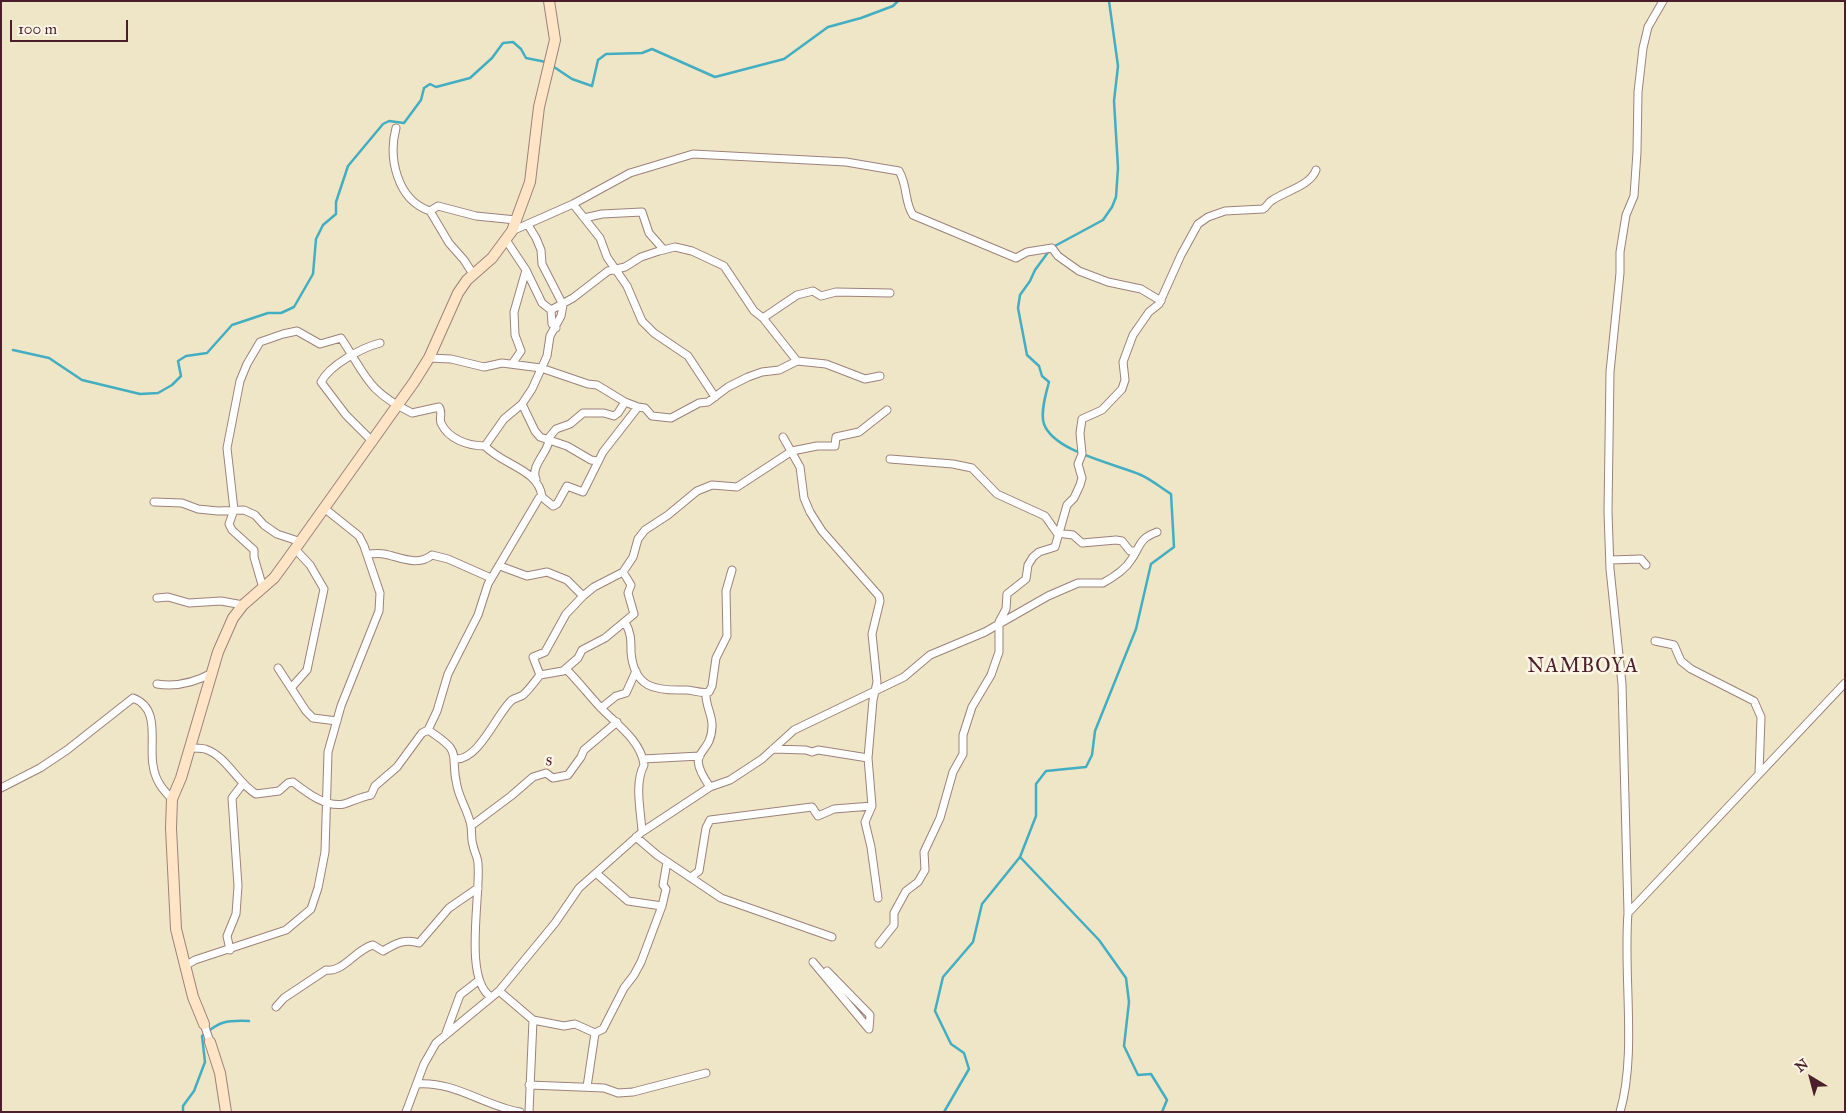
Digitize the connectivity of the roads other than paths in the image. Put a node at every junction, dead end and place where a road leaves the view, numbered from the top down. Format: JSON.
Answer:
{"nodes":[{"id":1,"x":550,"y":1,"type":"edge"},
{"id":2,"x":1663,"y":1,"type":"edge"},
{"id":3,"x":396,"y":128,"type":"dead end"},
{"id":4,"x":1316,"y":170,"type":"dead end"},
{"id":5,"x":574,"y":204,"type":"junction"},
{"id":6,"x":430,"y":211,"type":"junction"},
{"id":7,"x":584,"y":218,"type":"junction"},
{"id":8,"x":516,"y":220,"type":"junction"},
{"id":9,"x":528,"y":226,"type":"junction"},
{"id":10,"x":512,"y":232,"type":"junction"},
{"id":11,"x":506,"y":240,"type":"junction"},
{"id":12,"x":664,"y":250,"type":"junction"},
{"id":13,"x":614,"y":268,"type":"junction"},
{"id":14,"x":526,"y":270,"type":"junction"},
{"id":15,"x":473,"y":274,"type":"junction"},
{"id":16,"x":890,"y":292,"type":"dead end"},
{"id":17,"x":1161,"y":301,"type":"junction"},
{"id":18,"x":563,"y":304,"type":"junction"},
{"id":19,"x":552,"y":310,"type":"junction"},
{"id":20,"x":764,"y":318,"type":"junction"},
{"id":21,"x":556,"y":328,"type":"junction"},
{"id":22,"x":380,"y":343,"type":"dead end"},
{"id":23,"x":353,"y":356,"type":"junction"},
{"id":24,"x":429,"y":358,"type":"junction"},
{"id":25,"x":797,"y":361,"type":"junction"},
{"id":26,"x":512,"y":364,"type":"junction"},
{"id":27,"x":541,"y":368,"type":"junction"},
{"id":28,"x":880,"y":376,"type":"dead end"},
{"id":29,"x":715,"y":397,"type":"junction"},
{"id":30,"x":625,"y":402,"type":"junction"},
{"id":31,"x":522,"y":404,"type":"junction"},
{"id":32,"x":398,"y":406,"type":"junction"},
{"id":33,"x":638,"y":407,"type":"junction"},
{"id":34,"x":886,"y":410,"type":"dead end"},
{"id":35,"x":783,"y":437,"type":"dead end"},
{"id":36,"x":548,"y":440,"type":"junction"},
{"id":37,"x":373,"y":442,"type":"junction"},
{"id":38,"x":485,"y":446,"type":"junction"},
{"id":39,"x":792,"y":451,"type":"junction"},
{"id":40,"x":890,"y":459,"type":"dead end"},
{"id":41,"x":598,"y":461,"type":"junction"},
{"id":42,"x":536,"y":479,"type":"junction"},
{"id":43,"x":542,"y":497,"type":"junction"},
{"id":44,"x":154,"y":502,"type":"dead end"},
{"id":45,"x":324,"y":508,"type":"junction"},
{"id":46,"x":234,"y":510,"type":"junction"},
{"id":47,"x":1157,"y":532,"type":"dead end"},
{"id":48,"x":1060,"y":534,"type":"junction"},
{"id":49,"x":298,"y":546,"type":"junction"},
{"id":50,"x":1134,"y":551,"type":"junction"},
{"id":51,"x":367,"y":554,"type":"junction"},
{"id":52,"x":1610,"y":560,"type":"junction"},
{"id":53,"x":500,"y":566,"type":"junction"},
{"id":54,"x":1646,"y":566,"type":"dead end"},
{"id":55,"x":732,"y":570,"type":"dead end"},
{"id":56,"x":623,"y":572,"type":"junction"},
{"id":57,"x":491,"y":578,"type":"junction"},
{"id":58,"x":263,"y":588,"type":"junction"},
{"id":59,"x":583,"y":596,"type":"junction"},
{"id":60,"x":157,"y":598,"type":"dead end"},
{"id":61,"x":243,"y":605,"type":"junction"},
{"id":62,"x":625,"y":622,"type":"junction"},
{"id":63,"x":999,"y":622,"type":"junction"},
{"id":64,"x":1655,"y":641,"type":"dead end"},
{"id":65,"x":278,"y":668,"type":"dead end"},
{"id":66,"x":566,"y":669,"type":"junction"},
{"id":67,"x":636,"y":671,"type":"junction"},
{"id":68,"x":212,"y":673,"type":"junction"},
{"id":69,"x":540,"y":675,"type":"junction"},
{"id":70,"x":1845,"y":683,"type":"edge"},
{"id":71,"x":157,"y":684,"type":"dead end"},
{"id":72,"x":291,"y":688,"type":"junction"},
{"id":73,"x":875,"y":690,"type":"junction"},
{"id":74,"x":706,"y":693,"type":"junction"},
{"id":75,"x":601,"y":708,"type":"junction"},
{"id":76,"x":337,"y":721,"type":"junction"},
{"id":77,"x":617,"y":722,"type":"junction"},
{"id":78,"x":428,"y":730,"type":"junction"},
{"id":79,"x":189,"y":748,"type":"junction"},
{"id":80,"x":773,"y":749,"type":"junction"},
{"id":81,"x":700,"y":756,"type":"junction"},
{"id":82,"x":868,"y":758,"type":"junction"},
{"id":83,"x":456,"y":759,"type":"junction"},
{"id":84,"x":643,"y":759,"type":"junction"},
{"id":85,"x":1759,"y":774,"type":"junction"},
{"id":86,"x":242,"y":785,"type":"junction"},
{"id":87,"x":710,"y":787,"type":"junction"},
{"id":88,"x":1,"y":788,"type":"edge"},
{"id":89,"x":172,"y":799,"type":"junction"},
{"id":90,"x":328,"y":803,"type":"junction"},
{"id":91,"x":872,"y":806,"type":"junction"},
{"id":92,"x":471,"y":826,"type":"junction"},
{"id":93,"x":639,"y":835,"type":"junction"},
{"id":94,"x":667,"y":862,"type":"junction"},
{"id":95,"x":596,"y":873,"type":"junction"},
{"id":96,"x":691,"y":877,"type":"junction"},
{"id":97,"x":478,"y":888,"type":"junction"},
{"id":98,"x":878,"y":898,"type":"dead end"},
{"id":99,"x":662,"y":906,"type":"junction"},
{"id":100,"x":1628,"y":914,"type":"junction"},
{"id":101,"x":832,"y":937,"type":"dead end"},
{"id":102,"x":879,"y":944,"type":"dead end"},
{"id":103,"x":230,"y":950,"type":"junction"},
{"id":104,"x":813,"y":962,"type":"dead end"},
{"id":105,"x":185,"y":966,"type":"junction"},
{"id":106,"x":827,"y":971,"type":"dead end"},
{"id":107,"x":478,"y":981,"type":"junction"},
{"id":108,"x":499,"y":991,"type":"junction"},
{"id":109,"x":491,"y":997,"type":"junction"},
{"id":110,"x":276,"y":1007,"type":"dead end"},
{"id":111,"x":533,"y":1020,"type":"junction"},
{"id":112,"x":204,"y":1024,"type":"joint"},
{"id":113,"x":446,"y":1033,"type":"junction"},
{"id":114,"x":595,"y":1033,"type":"junction"},
{"id":115,"x":210,"y":1042,"type":"joint"},
{"id":116,"x":706,"y":1072,"type":"dead end"},
{"id":117,"x":417,"y":1084,"type":"junction"},
{"id":118,"x":529,"y":1085,"type":"junction"},
{"id":119,"x":587,"y":1087,"type":"junction"},
{"id":120,"x":497,"y":1109,"type":"edge"},
{"id":121,"x":226,"y":1112,"type":"edge"},
{"id":122,"x":406,"y":1112,"type":"edge"},
{"id":123,"x":520,"y":1112,"type":"edge"},
{"id":124,"x":529,"y":1112,"type":"edge"},
{"id":125,"x":1620,"y":1112,"type":"edge"}],
"edges":[{"from":1,"to":8,"type":"street"},
{"from":2,"to":52,"type":"street"},
{"from":3,"to":6,"type":"street"},
{"from":4,"to":17,"type":"street"},
{"from":5,"to":7,"type":"street"},
{"from":5,"to":9,"type":"street"},
{"from":5,"to":17,"type":"street"},
{"from":6,"to":8,"type":"street"},
{"from":6,"to":15,"type":"street"},
{"from":7,"to":12,"type":"street"},
{"from":7,"to":13,"type":"street"},
{"from":8,"to":10,"type":"street"},
{"from":9,"to":10,"type":"street"},
{"from":9,"to":18,"type":"street"},
{"from":10,"to":11,"type":"street"},
{"from":11,"to":14,"type":"street"},
{"from":11,"to":15,"type":"street"},
{"from":12,"to":13,"type":"street"},
{"from":12,"to":20,"type":"street"},
{"from":13,"to":18,"type":"street"},
{"from":13,"to":29,"type":"street"},
{"from":14,"to":19,"type":"street"},
{"from":14,"to":26,"type":"street"},
{"from":15,"to":24,"type":"street"},
{"from":16,"to":20,"type":"street"},
{"from":17,"to":48,"type":"street"},
{"from":18,"to":19,"type":"street"},
{"from":18,"to":21,"type":"street"},
{"from":19,"to":21,"type":"street"},
{"from":20,"to":25,"type":"street"},
{"from":21,"to":27,"type":"street"},
{"from":22,"to":23,"type":"street"},
{"from":23,"to":32,"type":"street"},
{"from":23,"to":37,"type":"street"},
{"from":23,"to":46,"type":"street"},
{"from":24,"to":26,"type":"street"},
{"from":24,"to":32,"type":"street"},
{"from":25,"to":28,"type":"street"},
{"from":25,"to":29,"type":"street"},
{"from":26,"to":27,"type":"street"},
{"from":27,"to":30,"type":"street"},
{"from":27,"to":31,"type":"street"},
{"from":29,"to":33,"type":"street"},
{"from":30,"to":33,"type":"street"},
{"from":30,"to":36,"type":"street"},
{"from":31,"to":36,"type":"street"},
{"from":31,"to":38,"type":"street"},
{"from":32,"to":37,"type":"street"},
{"from":32,"to":38,"type":"street"},
{"from":33,"to":41,"type":"street"},
{"from":34,"to":39,"type":"street"},
{"from":35,"to":39,"type":"street"},
{"from":36,"to":41,"type":"street"},
{"from":36,"to":42,"type":"street"},
{"from":37,"to":45,"type":"street"},
{"from":38,"to":42,"type":"street"},
{"from":39,"to":56,"type":"street"},
{"from":39,"to":73,"type":"street"},
{"from":40,"to":48,"type":"street"},
{"from":41,"to":43,"type":"street"},
{"from":42,"to":43,"type":"street"},
{"from":43,"to":53,"type":"street"},
{"from":44,"to":46,"type":"street"},
{"from":45,"to":49,"type":"street"},
{"from":45,"to":51,"type":"street"},
{"from":46,"to":49,"type":"street"},
{"from":46,"to":58,"type":"street"},
{"from":47,"to":50,"type":"street"},
{"from":48,"to":50,"type":"street"},
{"from":48,"to":63,"type":"street"},
{"from":49,"to":58,"type":"street"},
{"from":49,"to":72,"type":"street"},
{"from":50,"to":63,"type":"street"},
{"from":51,"to":57,"type":"street"},
{"from":51,"to":76,"type":"street"},
{"from":52,"to":54,"type":"street"},
{"from":52,"to":100,"type":"street"},
{"from":53,"to":57,"type":"street"},
{"from":53,"to":59,"type":"street"},
{"from":55,"to":74,"type":"street"},
{"from":56,"to":59,"type":"street"},
{"from":56,"to":62,"type":"street"},
{"from":57,"to":78,"type":"street"},
{"from":58,"to":61,"type":"street"},
{"from":59,"to":69,"type":"street"},
{"from":60,"to":61,"type":"street"},
{"from":61,"to":68,"type":"street"},
{"from":62,"to":66,"type":"street"},
{"from":62,"to":67,"type":"street"},
{"from":63,"to":73,"type":"street"},
{"from":63,"to":102,"type":"street"},
{"from":64,"to":85,"type":"street"},
{"from":65,"to":72,"type":"street"},
{"from":66,"to":69,"type":"street"},
{"from":66,"to":75,"type":"street"},
{"from":67,"to":74,"type":"street"},
{"from":67,"to":75,"type":"street"},
{"from":68,"to":71,"type":"street"},
{"from":68,"to":79,"type":"street"},
{"from":69,"to":83,"type":"street"},
{"from":70,"to":85,"type":"street"},
{"from":72,"to":76,"type":"street"},
{"from":73,"to":80,"type":"street"},
{"from":73,"to":82,"type":"street"},
{"from":74,"to":81,"type":"street"},
{"from":75,"to":77,"type":"street"},
{"from":76,"to":90,"type":"street"},
{"from":77,"to":84,"type":"street"},
{"from":77,"to":92,"type":"street","name":"s"},
{"from":78,"to":83,"type":"street"},
{"from":78,"to":90,"type":"street"},
{"from":79,"to":86,"type":"street"},
{"from":79,"to":89,"type":"street"},
{"from":80,"to":82,"type":"street"},
{"from":80,"to":87,"type":"street"},
{"from":81,"to":84,"type":"street"},
{"from":81,"to":87,"type":"street"},
{"from":82,"to":91,"type":"street"},
{"from":83,"to":92,"type":"street"},
{"from":84,"to":93,"type":"street"},
{"from":85,"to":100,"type":"street"},
{"from":86,"to":90,"type":"street"},
{"from":86,"to":103,"type":"street"},
{"from":87,"to":93,"type":"street"},
{"from":88,"to":89,"type":"street"},
{"from":89,"to":105,"type":"street"},
{"from":90,"to":103,"type":"street"},
{"from":91,"to":96,"type":"street"},
{"from":91,"to":98,"type":"street"},
{"from":92,"to":97,"type":"street"},
{"from":93,"to":94,"type":"street"},
{"from":93,"to":95,"type":"street"},
{"from":94,"to":96,"type":"street"},
{"from":94,"to":99,"type":"street"},
{"from":95,"to":99,"type":"street"},
{"from":95,"to":108,"type":"street"},
{"from":96,"to":101,"type":"street"},
{"from":97,"to":107,"type":"street"},
{"from":97,"to":110,"type":"street"},
{"from":99,"to":114,"type":"street"},
{"from":100,"to":125,"type":"street"},
{"from":103,"to":105,"type":"street"},
{"from":104,"to":106,"type":"street"},
{"from":105,"to":112,"type":"street"},
{"from":107,"to":109,"type":"street"},
{"from":107,"to":113,"type":"street"},
{"from":108,"to":109,"type":"street"},
{"from":108,"to":111,"type":"street"},
{"from":109,"to":113,"type":"street"},
{"from":111,"to":114,"type":"street"},
{"from":111,"to":118,"type":"street"},
{"from":112,"to":115,"type":"street"},
{"from":113,"to":117,"type":"street"},
{"from":114,"to":119,"type":"street"},
{"from":115,"to":121,"type":"street"},
{"from":116,"to":119,"type":"street"},
{"from":117,"to":120,"type":"street"},
{"from":117,"to":122,"type":"street"},
{"from":118,"to":119,"type":"street"},
{"from":118,"to":124,"type":"street"},
{"from":120,"to":123,"type":"street"}]}
